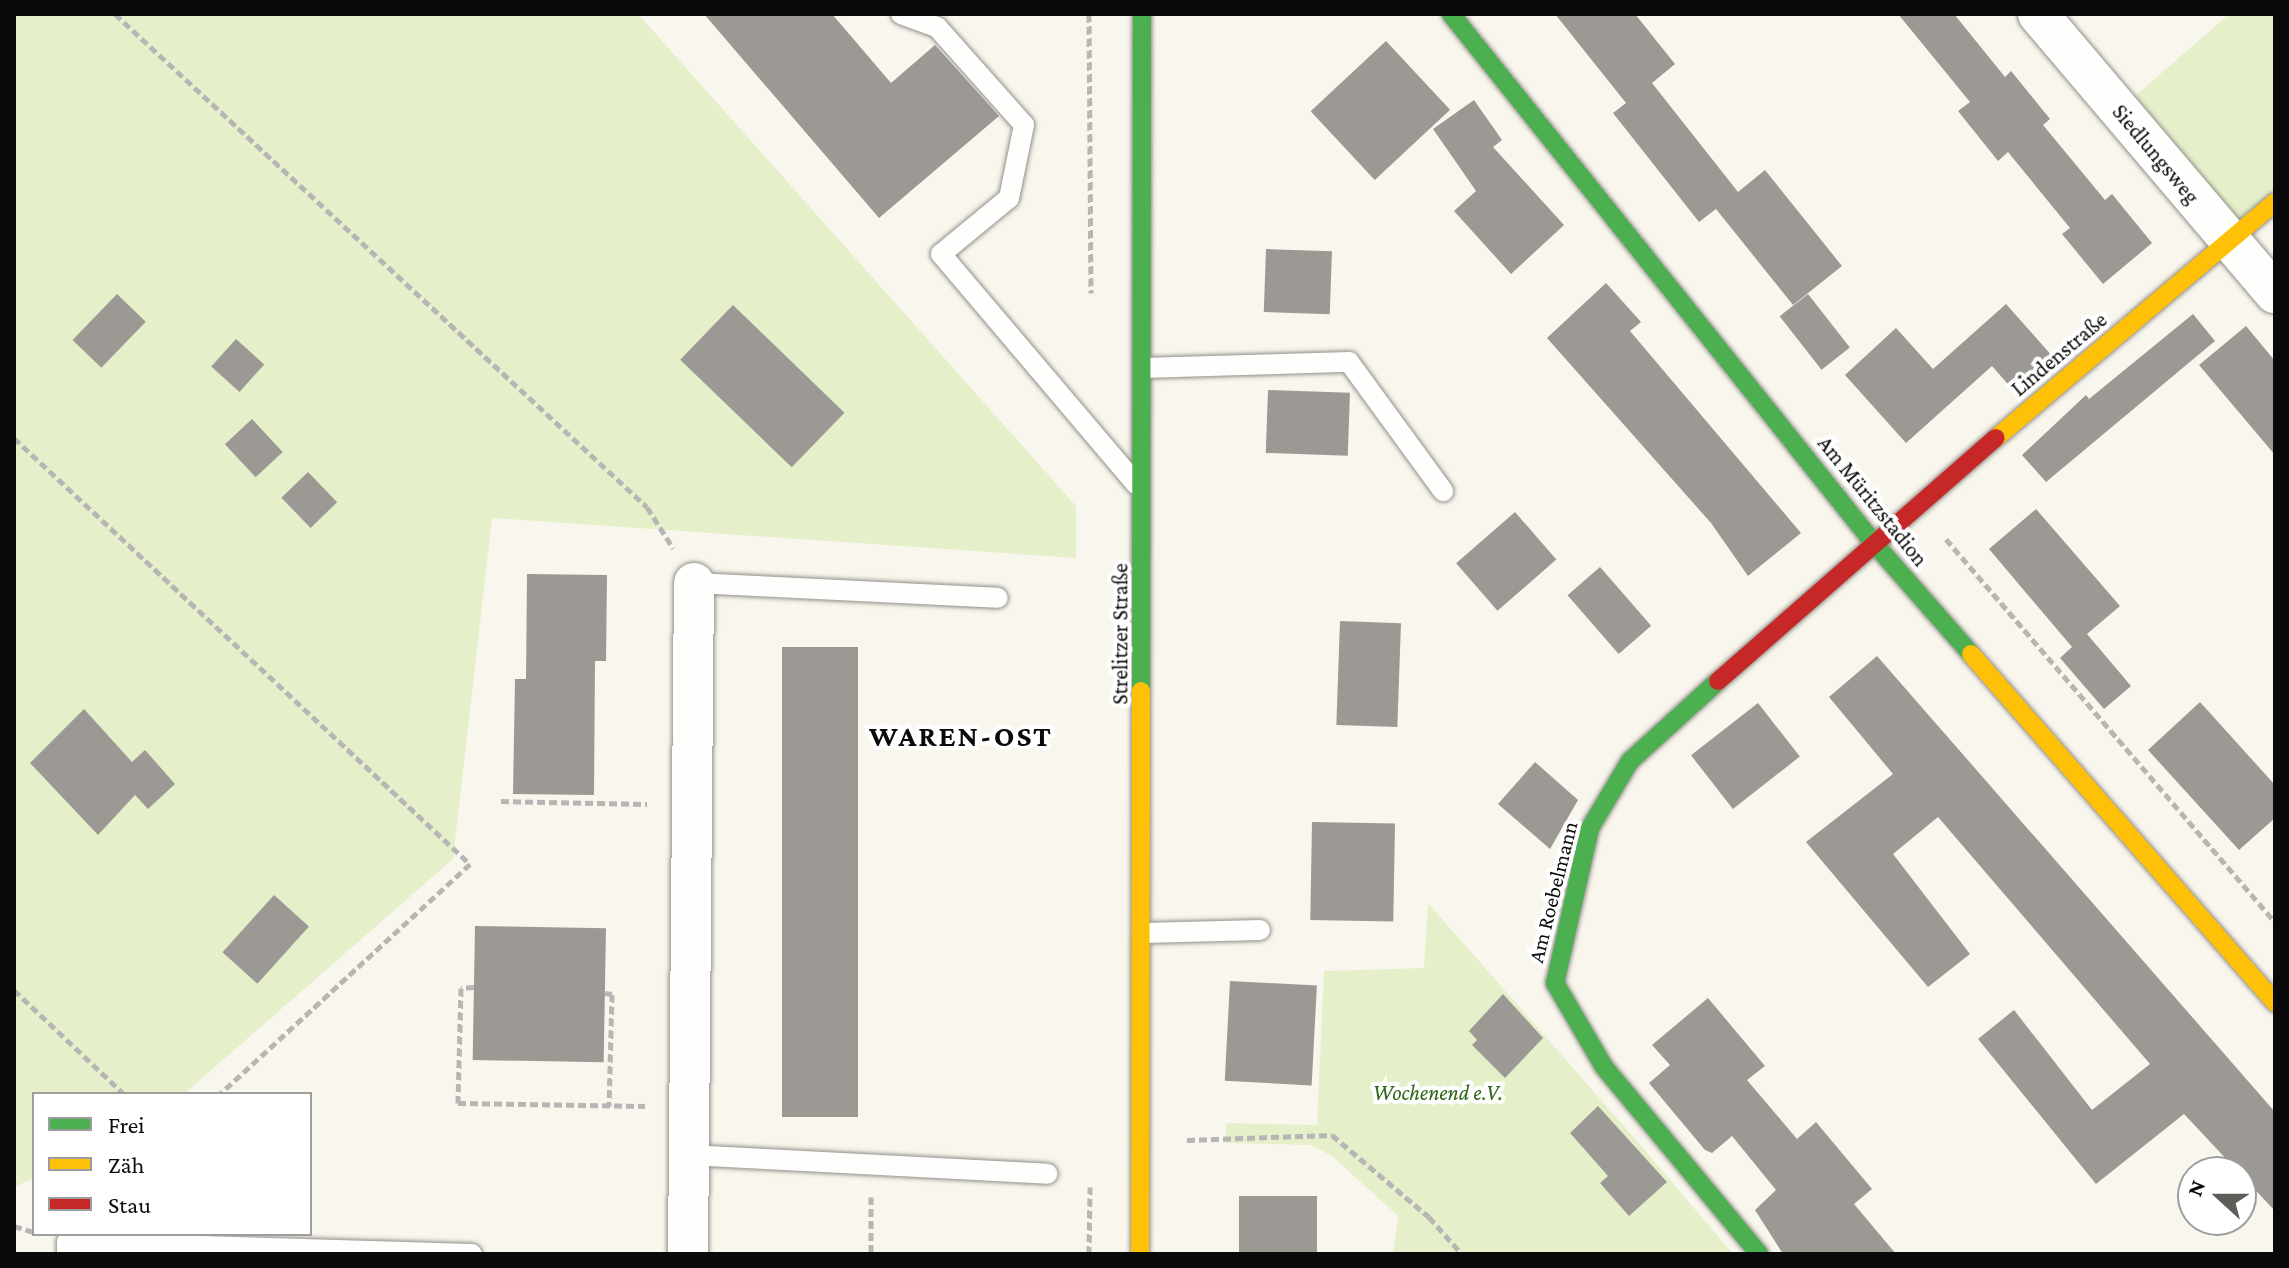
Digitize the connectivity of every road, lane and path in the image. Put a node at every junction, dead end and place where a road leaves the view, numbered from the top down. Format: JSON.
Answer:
{"nodes":[{"id":1,"x":115,"y":14,"type":"edge"},
{"id":2,"x":901,"y":14,"type":"edge"},
{"id":3,"x":1142,"y":14,"type":"edge"},
{"id":4,"x":1451,"y":14,"type":"edge"},
{"id":5,"x":2038,"y":14,"type":"edge"},
{"id":6,"x":2258,"y":229,"type":"edge"},
{"id":7,"x":2275,"y":293,"type":"edge"},
{"id":8,"x":1144,"y":368,"type":"junction"},
{"id":9,"x":14,"y":438,"type":"edge"},
{"id":10,"x":1443,"y":491,"type":"dead end"},
{"id":11,"x":1144,"y":493,"type":"junction"},
{"id":12,"x":1917,"y":505,"type":"junction"},
{"id":13,"x":1873,"y":542,"type":"junction"},
{"id":14,"x":694,"y":583,"type":"junction"},
{"id":15,"x":998,"y":598,"type":"dead end"},
{"id":16,"x":501,"y":801,"type":"dead end"},
{"id":17,"x":692,"y":805,"type":"junction"},
{"id":18,"x":2275,"y":922,"type":"edge"},
{"id":19,"x":1260,"y":930,"type":"dead end"},
{"id":20,"x":1144,"y":933,"type":"junction"},
{"id":21,"x":474,"y":987,"type":"dead end"},
{"id":22,"x":14,"y":990,"type":"edge"},
{"id":23,"x":605,"y":993,"type":"dead end"},
{"id":24,"x":2275,"y":1003,"type":"edge"},
{"id":25,"x":122,"y":1092,"type":"edge"},
{"id":26,"x":222,"y":1092,"type":"edge"},
{"id":27,"x":609,"y":1106,"type":"junction"},
{"id":28,"x":689,"y":1107,"type":"junction"},
{"id":29,"x":1142,"y":1140,"type":"junction"},
{"id":30,"x":689,"y":1155,"type":"junction"},
{"id":31,"x":872,"y":1164,"type":"junction"},
{"id":32,"x":1047,"y":1174,"type":"dead end"},
{"id":33,"x":67,"y":1254,"type":"edge"},
{"id":34,"x":472,"y":1254,"type":"edge"},
{"id":35,"x":688,"y":1254,"type":"edge"},
{"id":36,"x":871,"y":1254,"type":"edge"},
{"id":37,"x":1140,"y":1254,"type":"edge"},
{"id":38,"x":1462,"y":1254,"type":"edge"},
{"id":39,"x":1759,"y":1254,"type":"edge"}],
"edges":[{"from":1,"to":14,"type":"path"},
{"from":2,"to":11,"type":"lane"},
{"from":3,"to":8,"type":"street","name":"Strelitzer Straße"},
{"from":4,"to":13,"type":"street","name":"Am Müritzstadion"},
{"from":5,"to":6,"type":"street","name":"Siedlungsweg"},
{"from":6,"to":7,"type":"street","name":"Siedlungsweg"},
{"from":6,"to":12,"type":"street","name":"Lindenstraße"},
{"from":8,"to":10,"type":"lane"},
{"from":8,"to":11,"type":"street","name":"Strelitzer Straße"},
{"from":9,"to":26,"type":"path"},
{"from":11,"to":20,"type":"street","name":"Strelitzer Straße"},
{"from":12,"to":13,"type":"street","name":"Lindenstraße"},
{"from":12,"to":18,"type":"path"},
{"from":13,"to":24,"type":"street","name":"Am Müritzstadion"},
{"from":13,"to":39,"type":"street","name":"Am Roebelmann"},
{"from":14,"to":15,"type":"lane"},
{"from":14,"to":17,"type":"street"},
{"from":16,"to":17,"type":"path"},
{"from":17,"to":28,"type":"street"},
{"from":19,"to":20,"type":"lane"},
{"from":20,"to":29,"type":"street","name":"Strelitzer Straße"},
{"from":21,"to":27,"type":"path"},
{"from":22,"to":25,"type":"path"},
{"from":23,"to":27,"type":"path"},
{"from":27,"to":28,"type":"path"},
{"from":28,"to":30,"type":"street"},
{"from":29,"to":37,"type":"street","name":"Strelitzer Straße"},
{"from":29,"to":38,"type":"path"},
{"from":30,"to":31,"type":"lane"},
{"from":30,"to":35,"type":"street"},
{"from":31,"to":32,"type":"lane"},
{"from":31,"to":36,"type":"path"},
{"from":33,"to":34,"type":"lane"}]}
